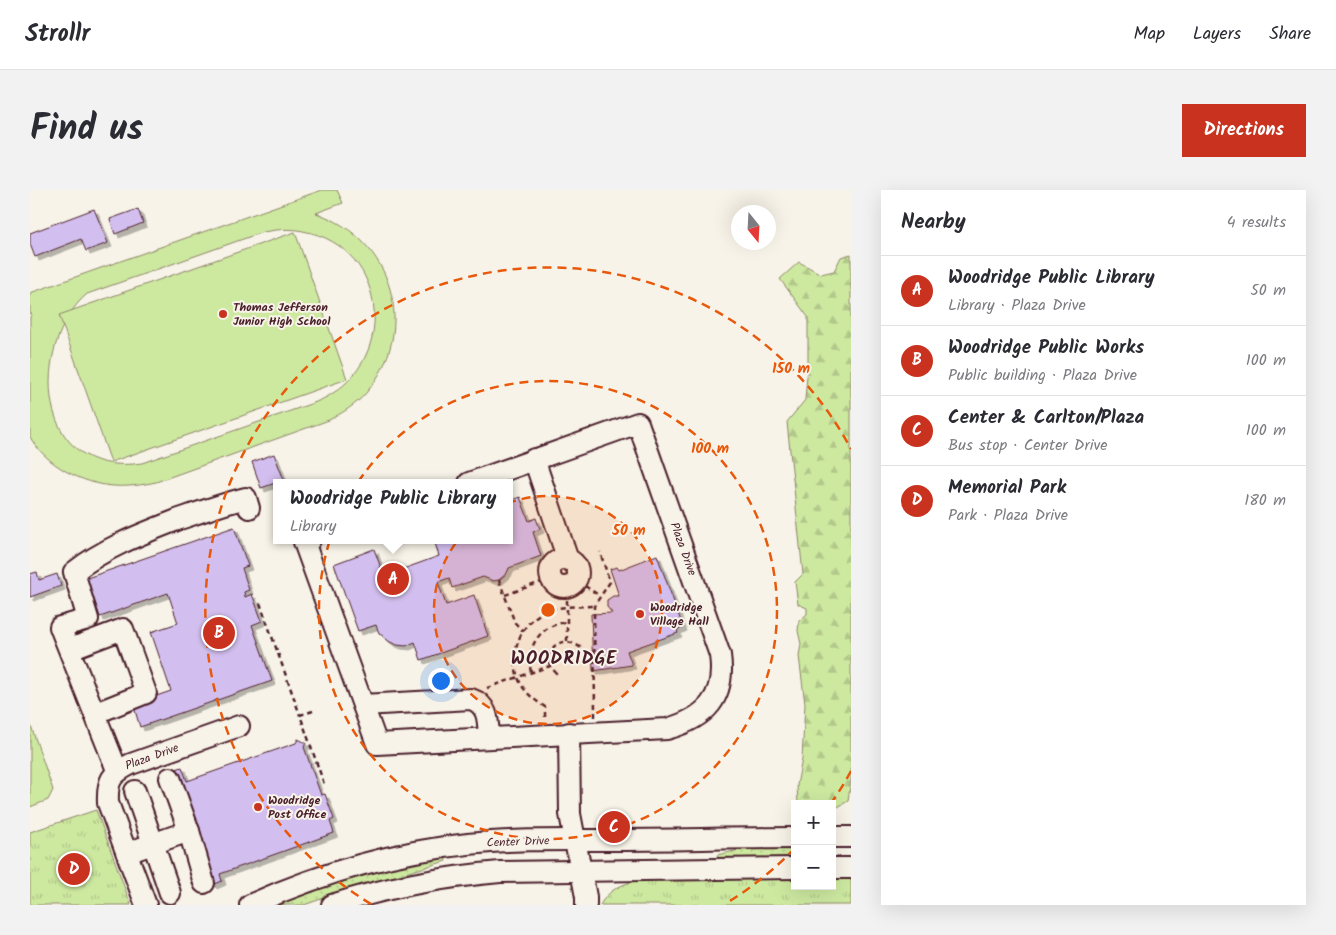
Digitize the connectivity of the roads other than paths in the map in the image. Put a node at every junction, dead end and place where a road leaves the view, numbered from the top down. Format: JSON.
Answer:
{"nodes":[{"id":1,"x":534,"y":459,"type":"junction"},
{"id":2,"x":480,"y":479,"type":"edge"},
{"id":3,"x":249,"y":508,"type":"dead end"},
{"id":4,"x":305,"y":544,"type":"edge"},
{"id":5,"x":568,"y":560,"type":"dead end"},
{"id":6,"x":70,"y":649,"type":"junction"},
{"id":7,"x":363,"y":705,"type":"junction"},
{"id":8,"x":96,"y":713,"type":"junction"},
{"id":9,"x":239,"y":726,"type":"dead end"},
{"id":10,"x":569,"y":733,"type":"junction"},
{"id":11,"x":489,"y":738,"type":"junction"},
{"id":12,"x":117,"y":770,"type":"junction"},
{"id":13,"x":170,"y":778,"type":"dead end"},
{"id":14,"x":135,"y":791,"type":"dead end"},
{"id":15,"x":189,"y":831,"type":"junction"},
{"id":16,"x":836,"y":837,"type":"edge"},
{"id":17,"x":851,"y":837,"type":"edge"},
{"id":18,"x":791,"y":838,"type":"edge"},
{"id":19,"x":574,"y":840,"type":"junction"},
{"id":20,"x":154,"y":843,"type":"junction"},
{"id":21,"x":127,"y":853,"type":"junction"},
{"id":22,"x":791,"y":868,"type":"edge"},
{"id":23,"x":836,"y":868,"type":"edge"},
{"id":24,"x":851,"y":868,"type":"edge"},
{"id":25,"x":580,"y":870,"type":"junction"},
{"id":26,"x":204,"y":882,"type":"dead end"},
{"id":27,"x":170,"y":893,"type":"dead end"},
{"id":28,"x":146,"y":905,"type":"edge"},
{"id":29,"x":250,"y":905,"type":"edge"},
{"id":30,"x":332,"y":905,"type":"edge"},
{"id":31,"x":586,"y":905,"type":"edge"}],
"edges":[{"from":1,"to":2,"type":"street","name":"Plaza Drive"},
{"from":1,"to":5,"type":"street"},
{"from":1,"to":10,"type":"street","name":"Plaza Drive"},
{"from":3,"to":6,"type":"street"},
{"from":4,"to":7,"type":"street","name":"Plaza Drive"},
{"from":6,"to":8,"type":"street"},
{"from":6,"to":8,"type":"street"},
{"from":7,"to":11,"type":"street","name":"Plaza Drive"},
{"from":7,"to":11,"type":"street"},
{"from":8,"to":12,"type":"street"},
{"from":9,"to":12,"type":"street","name":"Plaza Drive"},
{"from":10,"to":11,"type":"street","name":"Plaza Drive"},
{"from":10,"to":19,"type":"street"},
{"from":12,"to":21,"type":"street","name":"Plaza Drive"},
{"from":13,"to":15,"type":"street"},
{"from":14,"to":20,"type":"street"},
{"from":15,"to":20,"type":"street"},
{"from":15,"to":26,"type":"street"},
{"from":16,"to":17,"type":"street"},
{"from":18,"to":19,"type":"street","name":"Center Drive"},
{"from":19,"to":25,"type":"street"},
{"from":19,"to":29,"type":"street","name":"Center Drive"},
{"from":20,"to":21,"type":"street"},
{"from":20,"to":27,"type":"street"},
{"from":21,"to":28,"type":"street","name":"Plaza Drive"},
{"from":22,"to":25,"type":"street"},
{"from":23,"to":24,"type":"street"},
{"from":25,"to":30,"type":"street"},
{"from":25,"to":31,"type":"street"}]}
